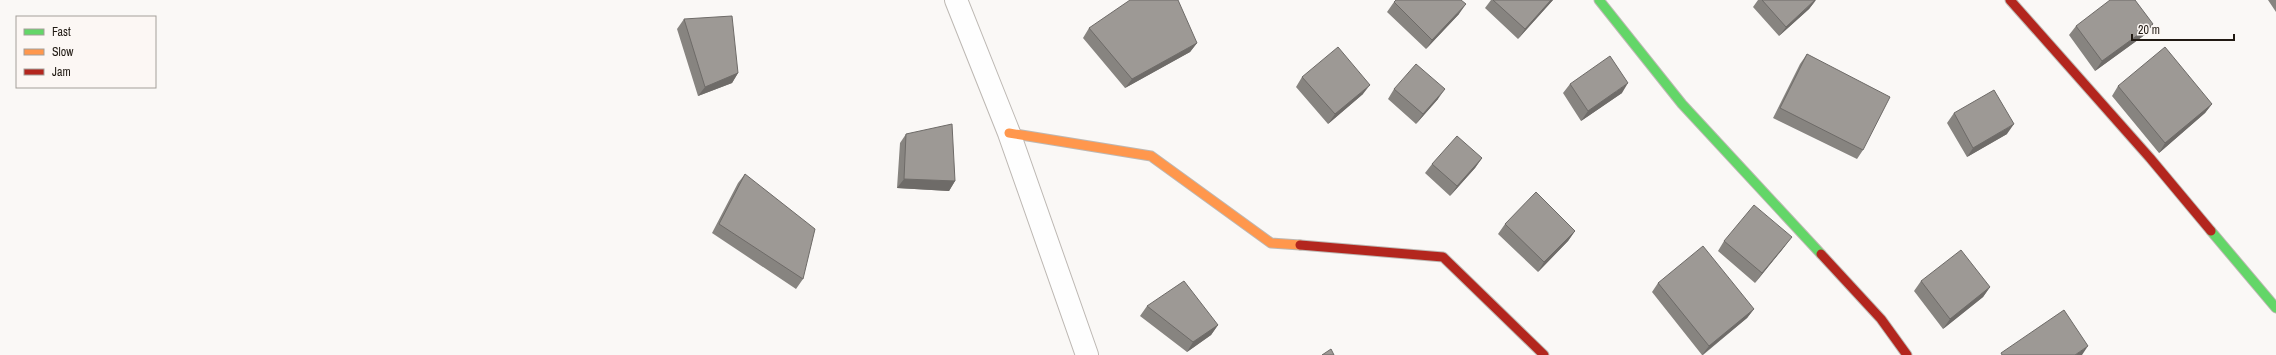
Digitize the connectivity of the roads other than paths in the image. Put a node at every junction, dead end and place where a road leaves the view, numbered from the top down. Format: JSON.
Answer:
{"nodes":[{"id":1,"x":956,"y":0,"type":"edge"},
{"id":2,"x":1599,"y":0,"type":"edge"},
{"id":3,"x":2010,"y":0,"type":"edge"},
{"id":4,"x":1009,"y":133,"type":"junction"},
{"id":5,"x":2276,"y":308,"type":"edge"},
{"id":6,"x":1087,"y":355,"type":"edge"},
{"id":7,"x":1544,"y":355,"type":"edge"},
{"id":8,"x":1907,"y":355,"type":"edge"}],
"edges":[{"from":1,"to":4,"type":"street"},
{"from":2,"to":8,"type":"street"},
{"from":3,"to":5,"type":"street"},
{"from":4,"to":6,"type":"street"},
{"from":4,"to":7,"type":"street"}]}
